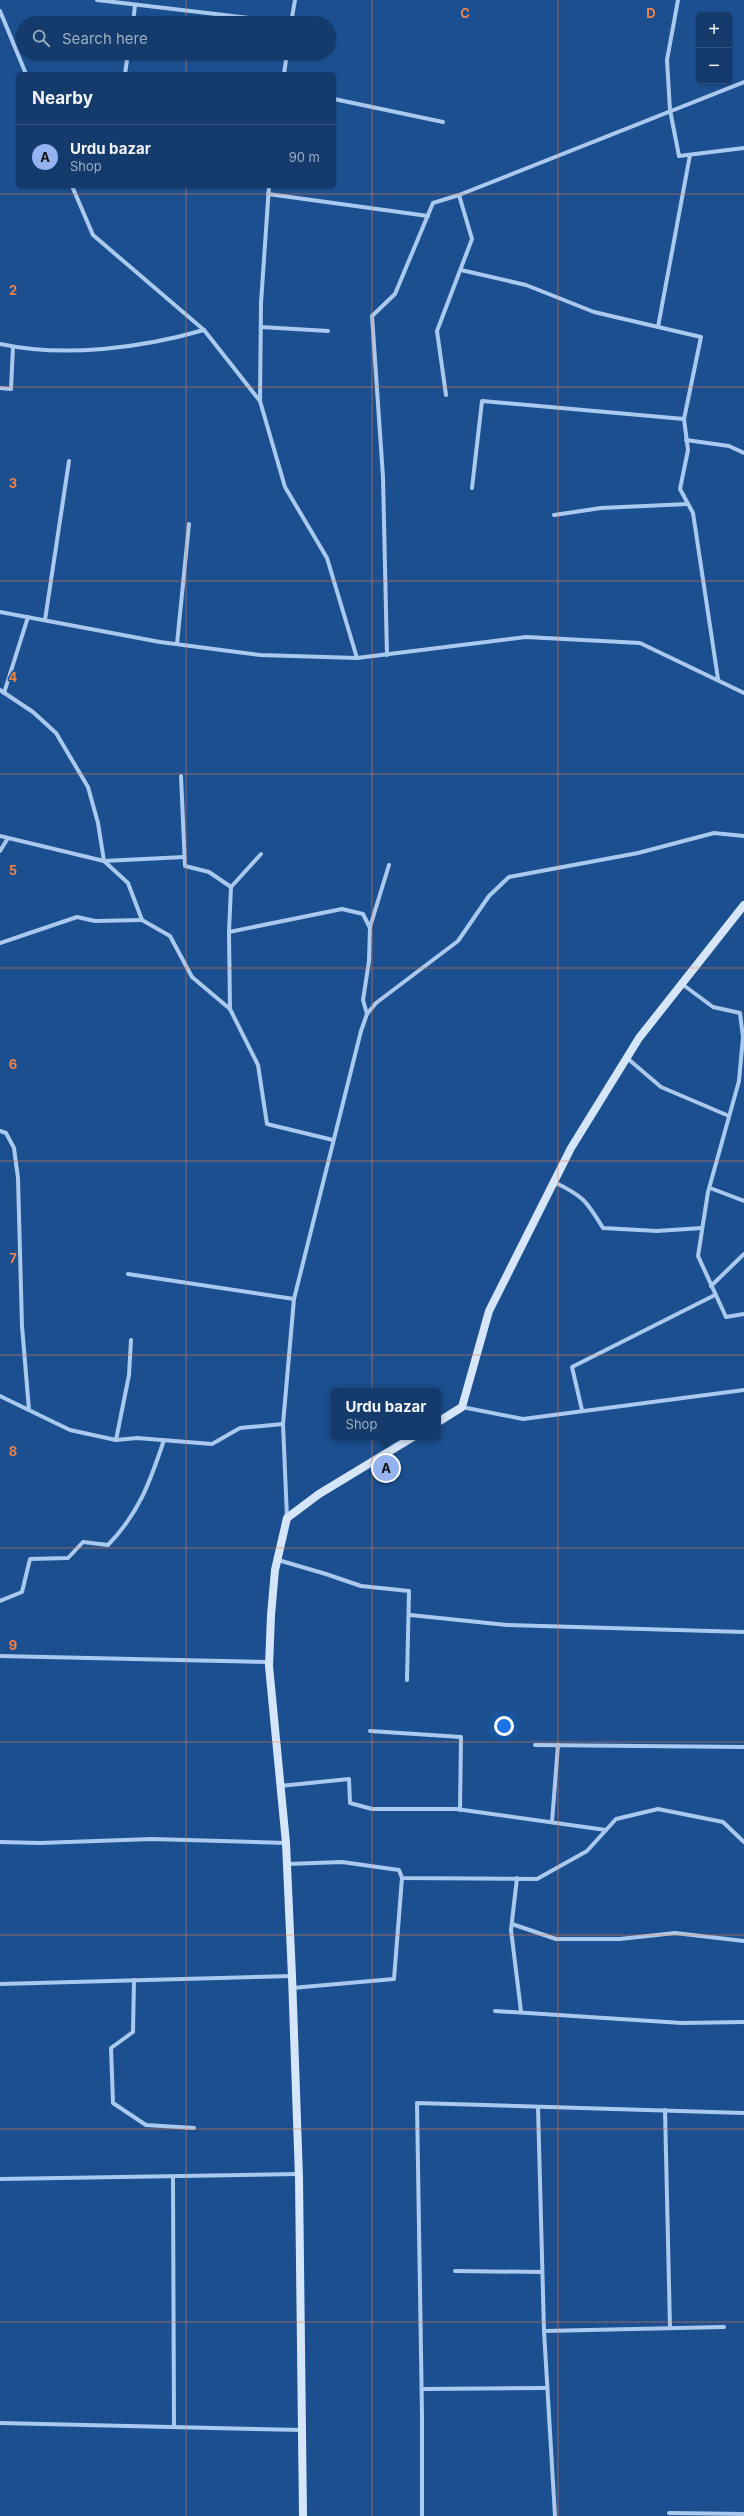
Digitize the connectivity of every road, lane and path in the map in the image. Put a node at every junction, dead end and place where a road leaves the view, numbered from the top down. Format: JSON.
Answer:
{"nodes":[{"id":1,"x":97,"y":0,"type":"edge"},
{"id":2,"x":295,"y":0,"type":"edge"},
{"id":3,"x":678,"y":0,"type":"edge"},
{"id":4,"x":115,"y":1,"type":"edge"},
{"id":5,"x":135,"y":5,"type":"junction"},
{"id":6,"x":0,"y":11,"type":"edge"},
{"id":7,"x":134,"y":16,"type":"edge"},
{"id":8,"x":230,"y":16,"type":"edge"},
{"id":9,"x":292,"y":16,"type":"edge"},
{"id":10,"x":16,"y":50,"type":"edge"},
{"id":11,"x":20,"y":60,"type":"edge"},
{"id":12,"x":127,"y":60,"type":"edge"},
{"id":13,"x":286,"y":60,"type":"edge"},
{"id":14,"x":25,"y":72,"type":"edge"},
{"id":15,"x":125,"y":72,"type":"edge"},
{"id":16,"x":284,"y":72,"type":"edge"},
{"id":17,"x":744,"y":82,"type":"edge"},
{"id":18,"x":336,"y":99,"type":"edge"},
{"id":19,"x":670,"y":110,"type":"junction"},
{"id":20,"x":443,"y":122,"type":"dead end"},
{"id":21,"x":744,"y":148,"type":"edge"},
{"id":22,"x":690,"y":155,"type":"junction"},
{"id":23,"x":73,"y":188,"type":"edge"},
{"id":24,"x":269,"y":188,"type":"edge"},
{"id":25,"x":268,"y":194,"type":"junction"},
{"id":26,"x":459,"y":195,"type":"junction"},
{"id":27,"x":428,"y":216,"type":"junction"},
{"id":28,"x":461,"y":270,"type":"junction"},
{"id":29,"x":261,"y":327,"type":"junction"},
{"id":30,"x":658,"y":327,"type":"junction"},
{"id":31,"x":204,"y":330,"type":"junction"},
{"id":32,"x":328,"y":331,"type":"dead end"},
{"id":33,"x":0,"y":344,"type":"edge"},
{"id":34,"x":13,"y":347,"type":"junction"},
{"id":35,"x":0,"y":388,"type":"edge"},
{"id":36,"x":446,"y":395,"type":"dead end"},
{"id":37,"x":260,"y":401,"type":"junction"},
{"id":38,"x":684,"y":419,"type":"junction"},
{"id":39,"x":686,"y":440,"type":"junction"},
{"id":40,"x":744,"y":454,"type":"edge"},
{"id":41,"x":69,"y":462,"type":"dead end"},
{"id":42,"x":472,"y":488,"type":"dead end"},
{"id":43,"x":688,"y":504,"type":"junction"},
{"id":44,"x":554,"y":515,"type":"dead end"},
{"id":45,"x":189,"y":524,"type":"dead end"},
{"id":46,"x":0,"y":612,"type":"edge"},
{"id":47,"x":28,"y":617,"type":"junction"},
{"id":48,"x":46,"y":620,"type":"junction"},
{"id":49,"x":176,"y":644,"type":"junction"},
{"id":50,"x":387,"y":655,"type":"junction"},
{"id":51,"x":357,"y":658,"type":"junction"},
{"id":52,"x":718,"y":679,"type":"junction"},
{"id":53,"x":2,"y":692,"type":"edge"},
{"id":54,"x":744,"y":693,"type":"edge"},
{"id":55,"x":181,"y":776,"type":"dead end"},
{"id":56,"x":0,"y":836,"type":"edge"},
{"id":57,"x":744,"y":836,"type":"edge"},
{"id":58,"x":8,"y":838,"type":"junction"},
{"id":59,"x":0,"y":851,"type":"edge"},
{"id":60,"x":261,"y":854,"type":"dead end"},
{"id":61,"x":184,"y":857,"type":"junction"},
{"id":62,"x":104,"y":861,"type":"junction"},
{"id":63,"x":389,"y":865,"type":"dead end"},
{"id":64,"x":231,"y":887,"type":"junction"},
{"id":65,"x":744,"y":905,"type":"edge"},
{"id":66,"x":142,"y":920,"type":"junction"},
{"id":67,"x":370,"y":927,"type":"junction"},
{"id":68,"x":229,"y":932,"type":"junction"},
{"id":69,"x":0,"y":943,"type":"edge"},
{"id":70,"x":682,"y":984,"type":"junction"},
{"id":71,"x":230,"y":1009,"type":"junction"},
{"id":72,"x":367,"y":1014,"type":"junction"},
{"id":73,"x":743,"y":1037,"type":"edge"},
{"id":74,"x":627,"y":1058,"type":"junction"},
{"id":75,"x":729,"y":1116,"type":"junction"},
{"id":76,"x":0,"y":1131,"type":"edge"},
{"id":77,"x":334,"y":1140,"type":"junction"},
{"id":78,"x":554,"y":1182,"type":"junction"},
{"id":79,"x":710,"y":1188,"type":"junction"},
{"id":80,"x":744,"y":1201,"type":"edge"},
{"id":81,"x":702,"y":1228,"type":"junction"},
{"id":82,"x":744,"y":1254,"type":"edge"},
{"id":83,"x":128,"y":1274,"type":"dead end"},
{"id":84,"x":711,"y":1286,"type":"junction"},
{"id":85,"x":715,"y":1295,"type":"junction"},
{"id":86,"x":294,"y":1299,"type":"junction"},
{"id":87,"x":744,"y":1314,"type":"edge"},
{"id":88,"x":132,"y":1340,"type":"dead end"},
{"id":89,"x":744,"y":1390,"type":"edge"},
{"id":90,"x":0,"y":1396,"type":"edge"},
{"id":91,"x":462,"y":1407,"type":"junction"},
{"id":92,"x":29,"y":1410,"type":"junction"},
{"id":93,"x":582,"y":1410,"type":"junction"},
{"id":94,"x":441,"y":1420,"type":"edge"},
{"id":95,"x":283,"y":1424,"type":"junction"},
{"id":96,"x":116,"y":1440,"type":"junction"},
{"id":97,"x":164,"y":1440,"type":"junction"},
{"id":98,"x":407,"y":1440,"type":"edge"},
{"id":99,"x":287,"y":1518,"type":"junction"},
{"id":100,"x":278,"y":1560,"type":"junction"},
{"id":101,"x":0,"y":1601,"type":"edge"},
{"id":102,"x":410,"y":1615,"type":"junction"},
{"id":103,"x":744,"y":1632,"type":"edge"},
{"id":104,"x":0,"y":1656,"type":"edge"},
{"id":105,"x":269,"y":1662,"type":"junction"},
{"id":106,"x":407,"y":1680,"type":"dead end"},
{"id":107,"x":370,"y":1731,"type":"dead end"},
{"id":108,"x":535,"y":1744,"type":"dead end"},
{"id":109,"x":558,"y":1745,"type":"junction"},
{"id":110,"x":744,"y":1747,"type":"edge"},
{"id":111,"x":280,"y":1786,"type":"junction"},
{"id":112,"x":460,"y":1810,"type":"junction"},
{"id":113,"x":552,"y":1822,"type":"junction"},
{"id":114,"x":606,"y":1830,"type":"junction"},
{"id":115,"x":0,"y":1842,"type":"edge"},
{"id":116,"x":744,"y":1842,"type":"edge"},
{"id":117,"x":286,"y":1843,"type":"junction"},
{"id":118,"x":287,"y":1864,"type":"junction"},
{"id":119,"x":402,"y":1878,"type":"junction"},
{"id":120,"x":517,"y":1878,"type":"junction"},
{"id":121,"x":512,"y":1924,"type":"junction"},
{"id":122,"x":744,"y":1941,"type":"edge"},
{"id":123,"x":292,"y":1976,"type":"junction"},
{"id":124,"x":134,"y":1980,"type":"junction"},
{"id":125,"x":0,"y":1984,"type":"edge"},
{"id":126,"x":292,"y":1988,"type":"junction"},
{"id":127,"x":495,"y":2011,"type":"dead end"},
{"id":128,"x":520,"y":2011,"type":"junction"},
{"id":129,"x":744,"y":2022,"type":"edge"},
{"id":130,"x":538,"y":2107,"type":"junction"},
{"id":131,"x":664,"y":2110,"type":"junction"},
{"id":132,"x":744,"y":2113,"type":"edge"},
{"id":133,"x":194,"y":2128,"type":"dead end"},
{"id":134,"x":298,"y":2174,"type":"junction"},
{"id":135,"x":174,"y":2177,"type":"junction"},
{"id":136,"x":0,"y":2179,"type":"edge"},
{"id":137,"x":455,"y":2271,"type":"dead end"},
{"id":138,"x":542,"y":2272,"type":"junction"},
{"id":139,"x":724,"y":2327,"type":"dead end"},
{"id":140,"x":670,"y":2328,"type":"junction"},
{"id":141,"x":544,"y":2331,"type":"junction"},
{"id":142,"x":547,"y":2388,"type":"junction"},
{"id":143,"x":422,"y":2389,"type":"junction"},
{"id":144,"x":0,"y":2424,"type":"edge"},
{"id":145,"x":174,"y":2427,"type":"junction"},
{"id":146,"x":302,"y":2430,"type":"junction"},
{"id":147,"x":669,"y":2513,"type":"dead end"},
{"id":148,"x":744,"y":2514,"type":"edge"},
{"id":149,"x":303,"y":2516,"type":"edge"},
{"id":150,"x":422,"y":2516,"type":"edge"},
{"id":151,"x":555,"y":2516,"type":"edge"}],
"edges":[{"from":1,"to":4,"type":"street"},
{"from":2,"to":9,"type":"street"},
{"from":3,"to":19,"type":"street"},
{"from":4,"to":5,"type":"street"},
{"from":5,"to":7,"type":"street"},
{"from":5,"to":8,"type":"street"},
{"from":6,"to":10,"type":"street"},
{"from":11,"to":14,"type":"street"},
{"from":12,"to":15,"type":"street"},
{"from":13,"to":16,"type":"street"},
{"from":17,"to":19,"type":"street"},
{"from":18,"to":20,"type":"street"},
{"from":19,"to":22,"type":"street"},
{"from":19,"to":26,"type":"street"},
{"from":21,"to":22,"type":"street"},
{"from":22,"to":30,"type":"street"},
{"from":23,"to":31,"type":"street"},
{"from":24,"to":25,"type":"street"},
{"from":25,"to":27,"type":"street"},
{"from":25,"to":29,"type":"street"},
{"from":26,"to":27,"type":"street"},
{"from":26,"to":28,"type":"street"},
{"from":27,"to":50,"type":"street"},
{"from":28,"to":30,"type":"street"},
{"from":28,"to":36,"type":"street"},
{"from":29,"to":32,"type":"street"},
{"from":29,"to":37,"type":"street"},
{"from":30,"to":38,"type":"street"},
{"from":31,"to":34,"type":"street"},
{"from":31,"to":37,"type":"street"},
{"from":33,"to":34,"type":"street"},
{"from":34,"to":35,"type":"street"},
{"from":37,"to":51,"type":"street"},
{"from":38,"to":39,"type":"street"},
{"from":38,"to":42,"type":"street"},
{"from":39,"to":40,"type":"street"},
{"from":39,"to":43,"type":"street"},
{"from":41,"to":48,"type":"street"},
{"from":43,"to":44,"type":"street"},
{"from":43,"to":52,"type":"street"},
{"from":45,"to":49,"type":"street"},
{"from":46,"to":47,"type":"street"},
{"from":47,"to":48,"type":"street"},
{"from":47,"to":53,"type":"street"},
{"from":48,"to":49,"type":"street"},
{"from":49,"to":51,"type":"street"},
{"from":50,"to":51,"type":"street"},
{"from":50,"to":52,"type":"street"},
{"from":52,"to":54,"type":"street"},
{"from":53,"to":62,"type":"street"},
{"from":55,"to":61,"type":"street"},
{"from":56,"to":58,"type":"street"},
{"from":57,"to":72,"type":"street"},
{"from":58,"to":59,"type":"street"},
{"from":58,"to":62,"type":"street"},
{"from":60,"to":64,"type":"street"},
{"from":61,"to":62,"type":"street"},
{"from":61,"to":64,"type":"street"},
{"from":62,"to":66,"type":"street"},
{"from":63,"to":67,"type":"street"},
{"from":64,"to":68,"type":"street"},
{"from":65,"to":70,"type":"main road"},
{"from":66,"to":69,"type":"street"},
{"from":66,"to":71,"type":"street"},
{"from":67,"to":68,"type":"street"},
{"from":67,"to":72,"type":"street"},
{"from":68,"to":71,"type":"street"},
{"from":70,"to":73,"type":"street"},
{"from":70,"to":74,"type":"main road"},
{"from":71,"to":77,"type":"street"},
{"from":72,"to":77,"type":"street"},
{"from":73,"to":75,"type":"street"},
{"from":74,"to":75,"type":"street"},
{"from":74,"to":78,"type":"main road"},
{"from":75,"to":79,"type":"street"},
{"from":76,"to":92,"type":"street"},
{"from":77,"to":86,"type":"street"},
{"from":78,"to":81,"type":"street"},
{"from":78,"to":91,"type":"main road"},
{"from":79,"to":80,"type":"street"},
{"from":79,"to":81,"type":"street"},
{"from":81,"to":84,"type":"street"},
{"from":82,"to":84,"type":"street"},
{"from":83,"to":86,"type":"street"},
{"from":84,"to":85,"type":"street"},
{"from":85,"to":87,"type":"street"},
{"from":85,"to":93,"type":"street"},
{"from":86,"to":95,"type":"street"},
{"from":88,"to":96,"type":"street"},
{"from":89,"to":93,"type":"street"},
{"from":90,"to":92,"type":"street"},
{"from":91,"to":93,"type":"street"},
{"from":91,"to":94,"type":"main road"},
{"from":92,"to":96,"type":"street"},
{"from":95,"to":97,"type":"street"},
{"from":95,"to":99,"type":"street"},
{"from":96,"to":97,"type":"street"},
{"from":97,"to":101,"type":"street"},
{"from":98,"to":99,"type":"main road"},
{"from":99,"to":100,"type":"main road"},
{"from":100,"to":102,"type":"street"},
{"from":100,"to":105,"type":"main road"},
{"from":102,"to":103,"type":"street"},
{"from":102,"to":106,"type":"street"},
{"from":104,"to":105,"type":"street"},
{"from":105,"to":111,"type":"main road"},
{"from":107,"to":112,"type":"street"},
{"from":108,"to":109,"type":"street"},
{"from":109,"to":110,"type":"street"},
{"from":109,"to":113,"type":"street"},
{"from":111,"to":112,"type":"street"},
{"from":111,"to":117,"type":"main road"},
{"from":112,"to":113,"type":"street"},
{"from":113,"to":114,"type":"street"},
{"from":114,"to":116,"type":"street"},
{"from":114,"to":120,"type":"street"},
{"from":115,"to":117,"type":"street"},
{"from":117,"to":118,"type":"main road"},
{"from":118,"to":119,"type":"street"},
{"from":118,"to":123,"type":"main road"},
{"from":119,"to":120,"type":"street"},
{"from":119,"to":126,"type":"street"},
{"from":120,"to":121,"type":"street"},
{"from":121,"to":122,"type":"street"},
{"from":121,"to":128,"type":"street"},
{"from":123,"to":124,"type":"street"},
{"from":123,"to":126,"type":"main road"},
{"from":124,"to":125,"type":"street"},
{"from":124,"to":133,"type":"street"},
{"from":126,"to":134,"type":"main road"},
{"from":127,"to":128,"type":"street"},
{"from":128,"to":129,"type":"street"},
{"from":130,"to":131,"type":"street"},
{"from":130,"to":138,"type":"street"},
{"from":130,"to":143,"type":"street"},
{"from":131,"to":132,"type":"street"},
{"from":131,"to":140,"type":"street"},
{"from":134,"to":135,"type":"street"},
{"from":134,"to":146,"type":"main road"},
{"from":135,"to":136,"type":"street"},
{"from":135,"to":145,"type":"street"},
{"from":137,"to":138,"type":"street"},
{"from":138,"to":141,"type":"street"},
{"from":139,"to":140,"type":"street"},
{"from":140,"to":141,"type":"street"},
{"from":141,"to":142,"type":"street"},
{"from":142,"to":143,"type":"street"},
{"from":142,"to":151,"type":"street"},
{"from":143,"to":150,"type":"street"},
{"from":144,"to":145,"type":"street"},
{"from":145,"to":146,"type":"street"},
{"from":146,"to":149,"type":"main road"},
{"from":147,"to":148,"type":"street"}]}
